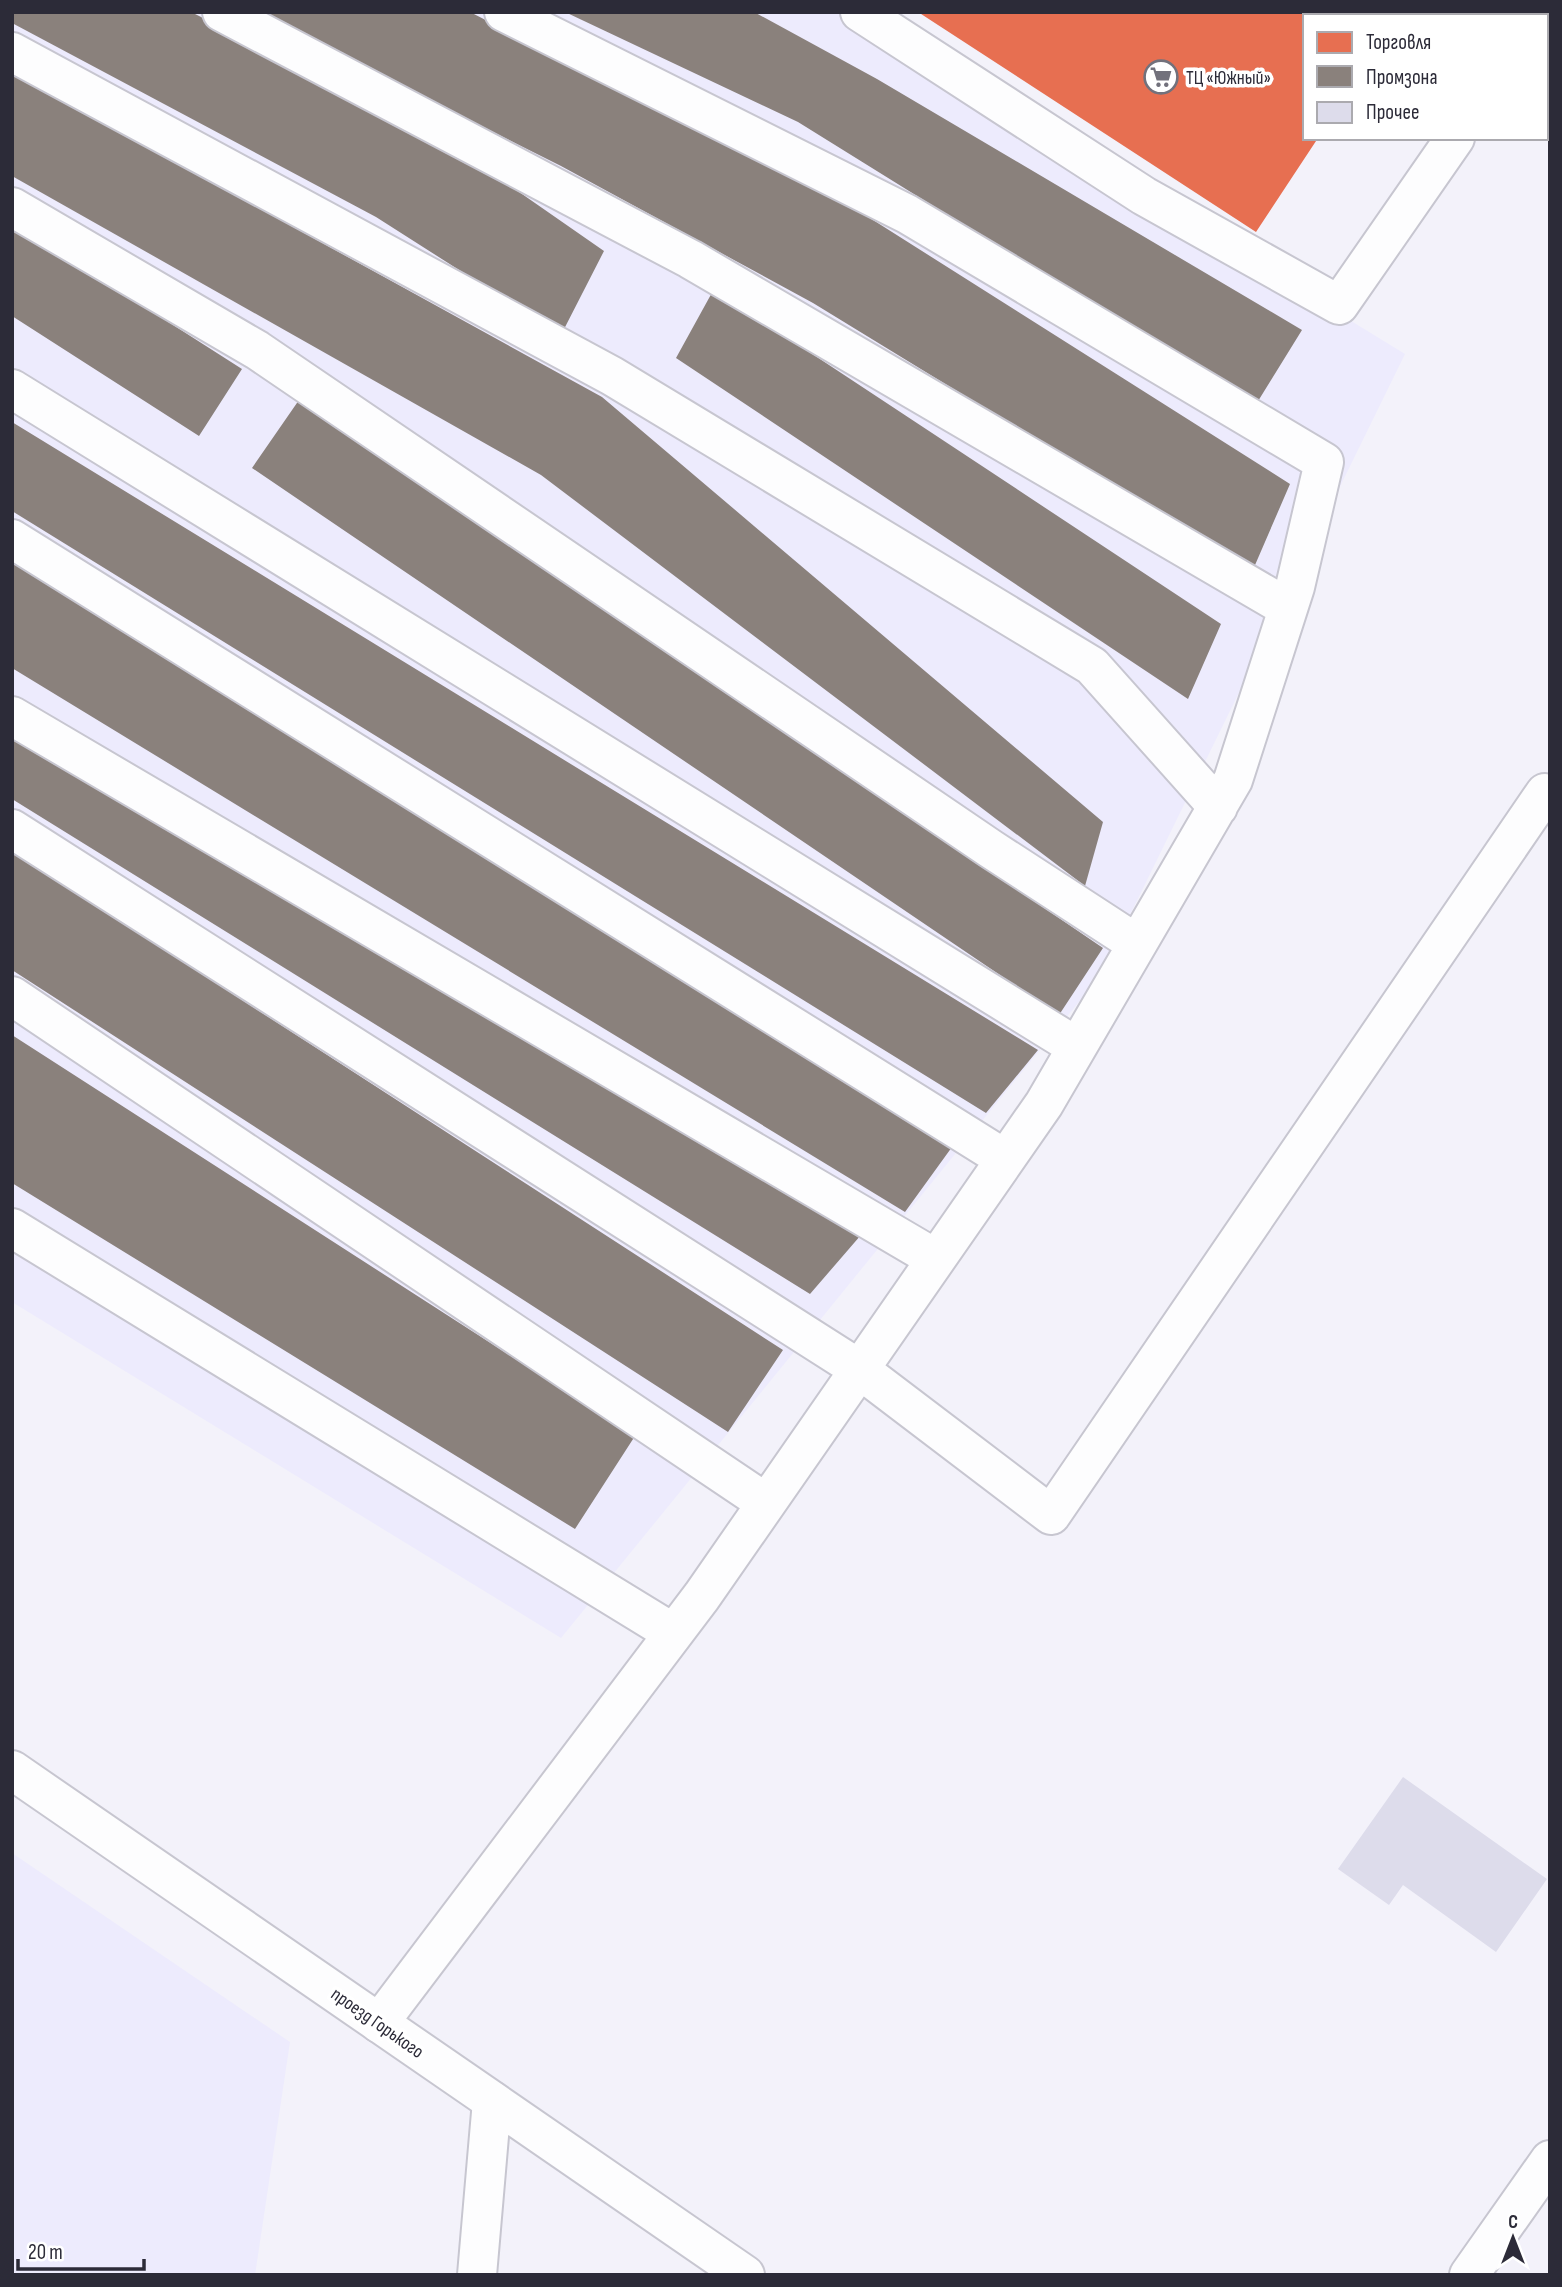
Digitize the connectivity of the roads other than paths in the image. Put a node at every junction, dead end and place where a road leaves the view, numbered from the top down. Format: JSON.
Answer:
{"nodes":[{"id":1,"x":222,"y":12,"type":"edge"},
{"id":2,"x":504,"y":12,"type":"edge"},
{"id":3,"x":860,"y":12,"type":"edge"},
{"id":4,"x":12,"y":52,"type":"edge"},
{"id":5,"x":1454,"y":140,"type":"edge"},
{"id":6,"x":12,"y":207,"type":"edge"},
{"id":7,"x":12,"y":389,"type":"edge"},
{"id":8,"x":12,"y":539,"type":"edge"},
{"id":9,"x":1289,"y":608,"type":"junction"},
{"id":10,"x":12,"y":716,"type":"edge"},
{"id":11,"x":1545,"y":793,"type":"dead end"},
{"id":12,"x":1218,"y":807,"type":"junction"},
{"id":13,"x":12,"y":829,"type":"edge"},
{"id":14,"x":1137,"y":944,"type":"junction"},
{"id":15,"x":12,"y":996,"type":"edge"},
{"id":16,"x":1077,"y":1046,"type":"junction"},
{"id":17,"x":1005,"y":1159,"type":"junction"},
{"id":18,"x":12,"y":1228,"type":"edge"},
{"id":19,"x":936,"y":1259,"type":"junction"},
{"id":20,"x":859,"y":1369,"type":"junction"},
{"id":21,"x":766,"y":1503,"type":"junction"},
{"id":22,"x":673,"y":1633,"type":"junction"},
{"id":23,"x":12,"y":1770,"type":"edge"},
{"id":24,"x":379,"y":2023,"type":"junction"},
{"id":25,"x":492,"y":2101,"type":"junction"},
{"id":26,"x":1550,"y":2160,"type":"edge"},
{"id":27,"x":477,"y":2275,"type":"edge"},
{"id":28,"x":744,"y":2275,"type":"edge"},
{"id":29,"x":1469,"y":2275,"type":"edge"}],
"edges":[{"from":1,"to":9,"type":"main road"},
{"from":2,"to":9,"type":"main road"},
{"from":3,"to":5,"type":"main road"},
{"from":4,"to":12,"type":"main road"},
{"from":6,"to":14,"type":"main road"},
{"from":7,"to":16,"type":"main road"},
{"from":8,"to":17,"type":"main road"},
{"from":9,"to":12,"type":"main road"},
{"from":10,"to":19,"type":"main road"},
{"from":11,"to":20,"type":"main road"},
{"from":12,"to":14,"type":"main road"},
{"from":13,"to":20,"type":"main road"},
{"from":14,"to":16,"type":"main road"},
{"from":15,"to":21,"type":"main road"},
{"from":16,"to":17,"type":"main road"},
{"from":17,"to":19,"type":"main road"},
{"from":18,"to":22,"type":"main road"},
{"from":19,"to":20,"type":"main road"},
{"from":20,"to":21,"type":"main road"},
{"from":21,"to":22,"type":"main road"},
{"from":22,"to":24,"type":"main road"},
{"from":23,"to":24,"type":"main road","name":"проезд Горького"},
{"from":24,"to":25,"type":"main road","name":"проезд Горького"},
{"from":25,"to":27,"type":"main road"},
{"from":25,"to":28,"type":"main road","name":"проезд Горького"},
{"from":26,"to":29,"type":"main road"}]}
